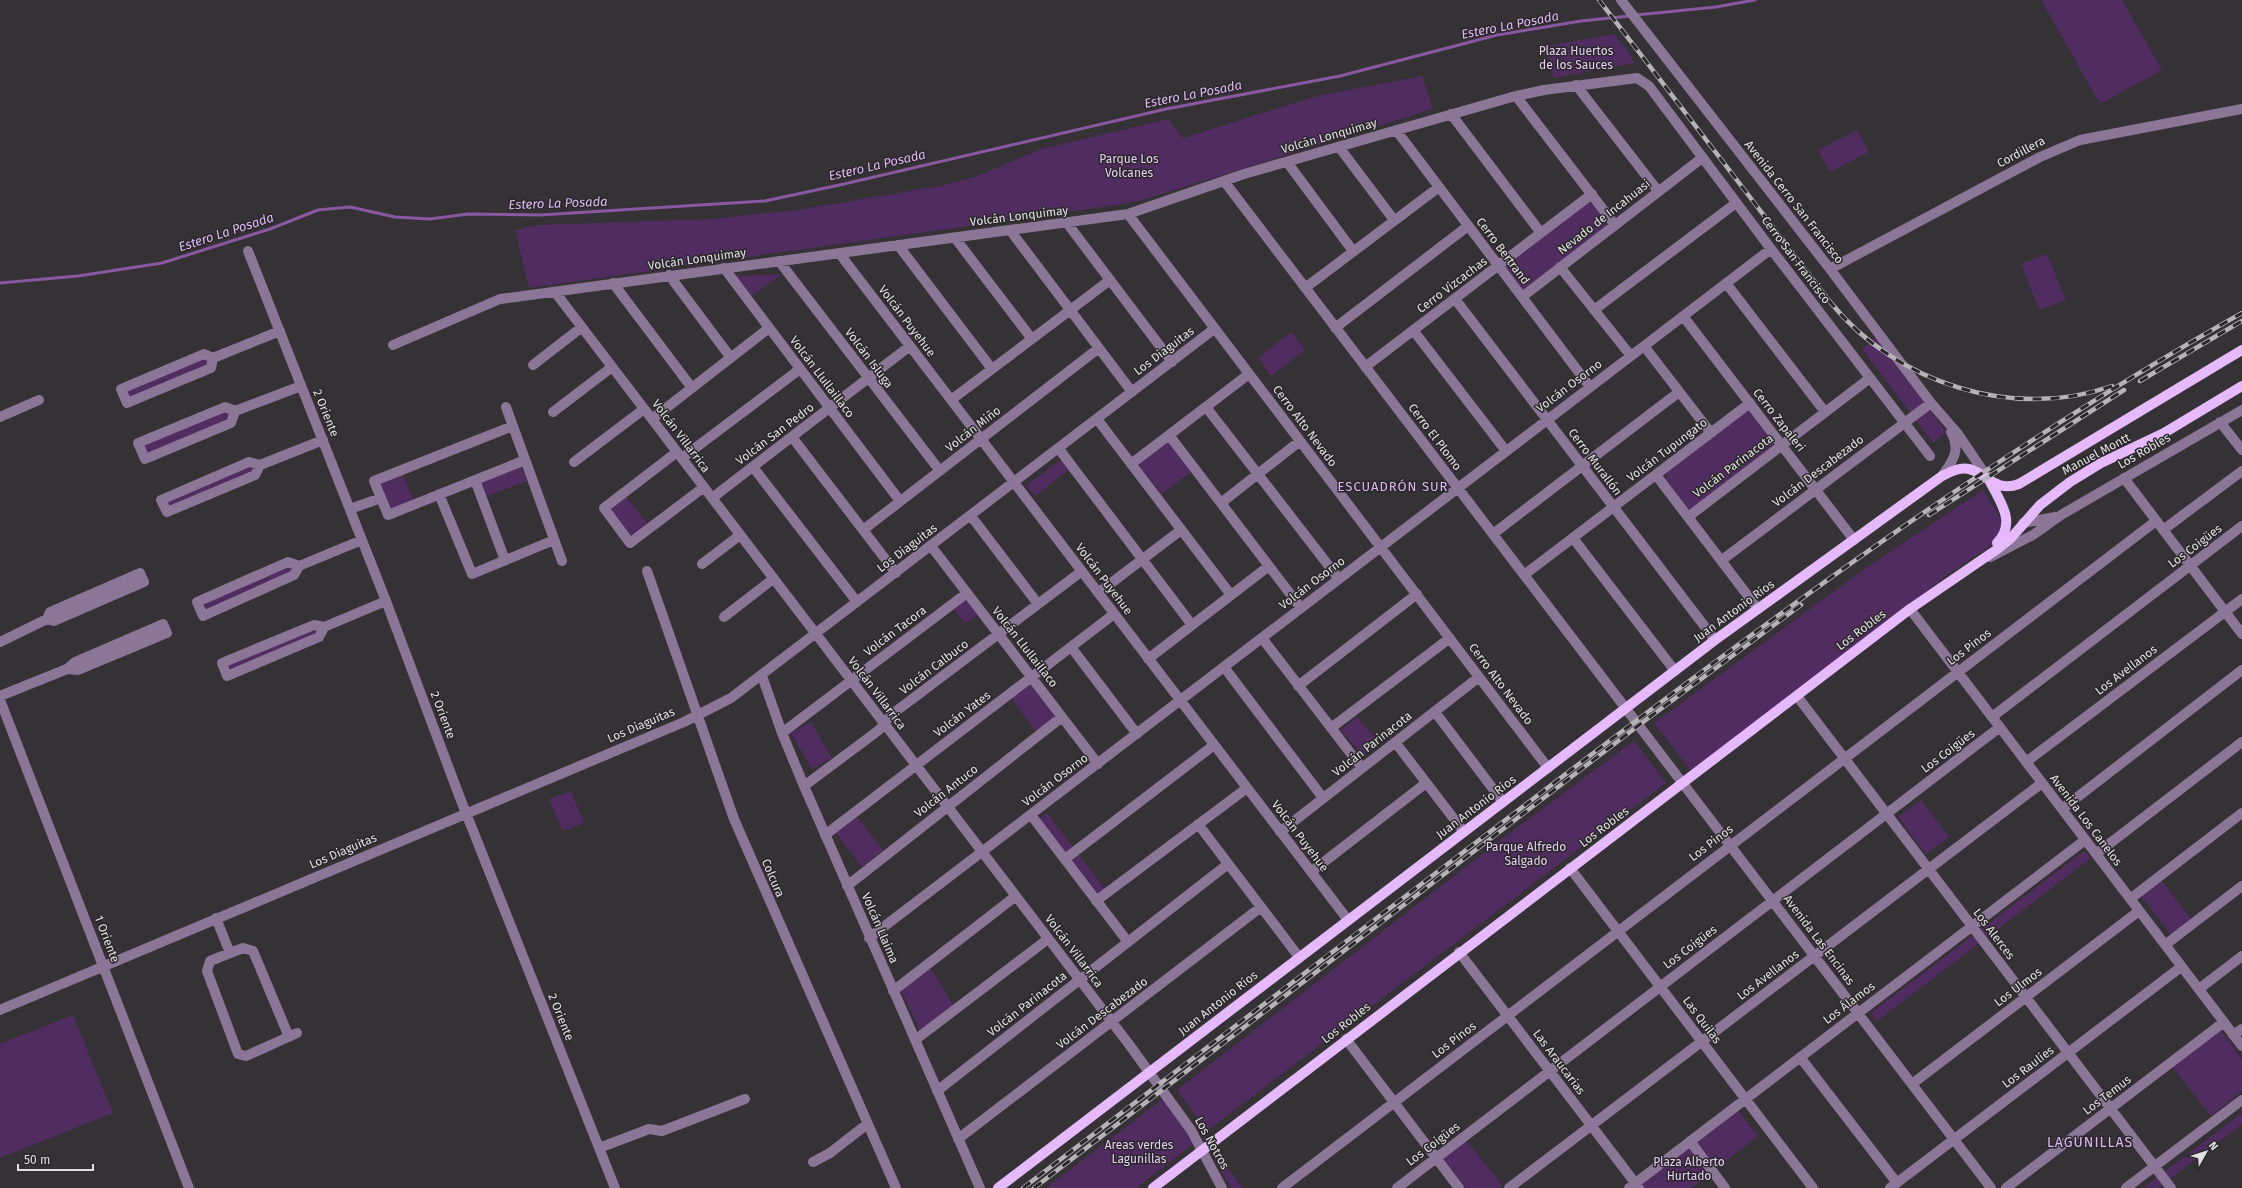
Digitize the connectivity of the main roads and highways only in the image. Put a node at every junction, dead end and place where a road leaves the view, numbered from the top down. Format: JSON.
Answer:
{"nodes":[{"id":1,"x":2242,"y":350,"type":"edge"},
{"id":2,"x":2242,"y":386,"type":"edge"},
{"id":3,"x":1979,"y":474,"type":"joint"},
{"id":4,"x":1989,"y":480,"type":"junction"},
{"id":5,"x":2004,"y":510,"type":"junction"},
{"id":6,"x":2023,"y":523,"type":"junction"},
{"id":7,"x":1977,"y":562,"type":"junction"},
{"id":8,"x":998,"y":1188,"type":"edge"},
{"id":9,"x":1153,"y":1188,"type":"edge"}],
"edges":[{"from":1,"to":4,"type":"main road","name":"Manuel Montt"},
{"from":2,"to":6,"type":"main road","name":"Manuel Montt"},
{"from":3,"to":4,"type":"main road","name":"Manuel Montt"},
{"from":3,"to":8,"type":"main road","name":"Juan Antonio Ríos"},
{"from":4,"to":5,"type":"main road"},
{"from":5,"to":6,"type":"main road"},
{"from":5,"to":7,"type":"main road"},
{"from":6,"to":7,"type":"main road","name":"Manuel Montt"},
{"from":7,"to":9,"type":"main road","name":"Los Robles"}]}
